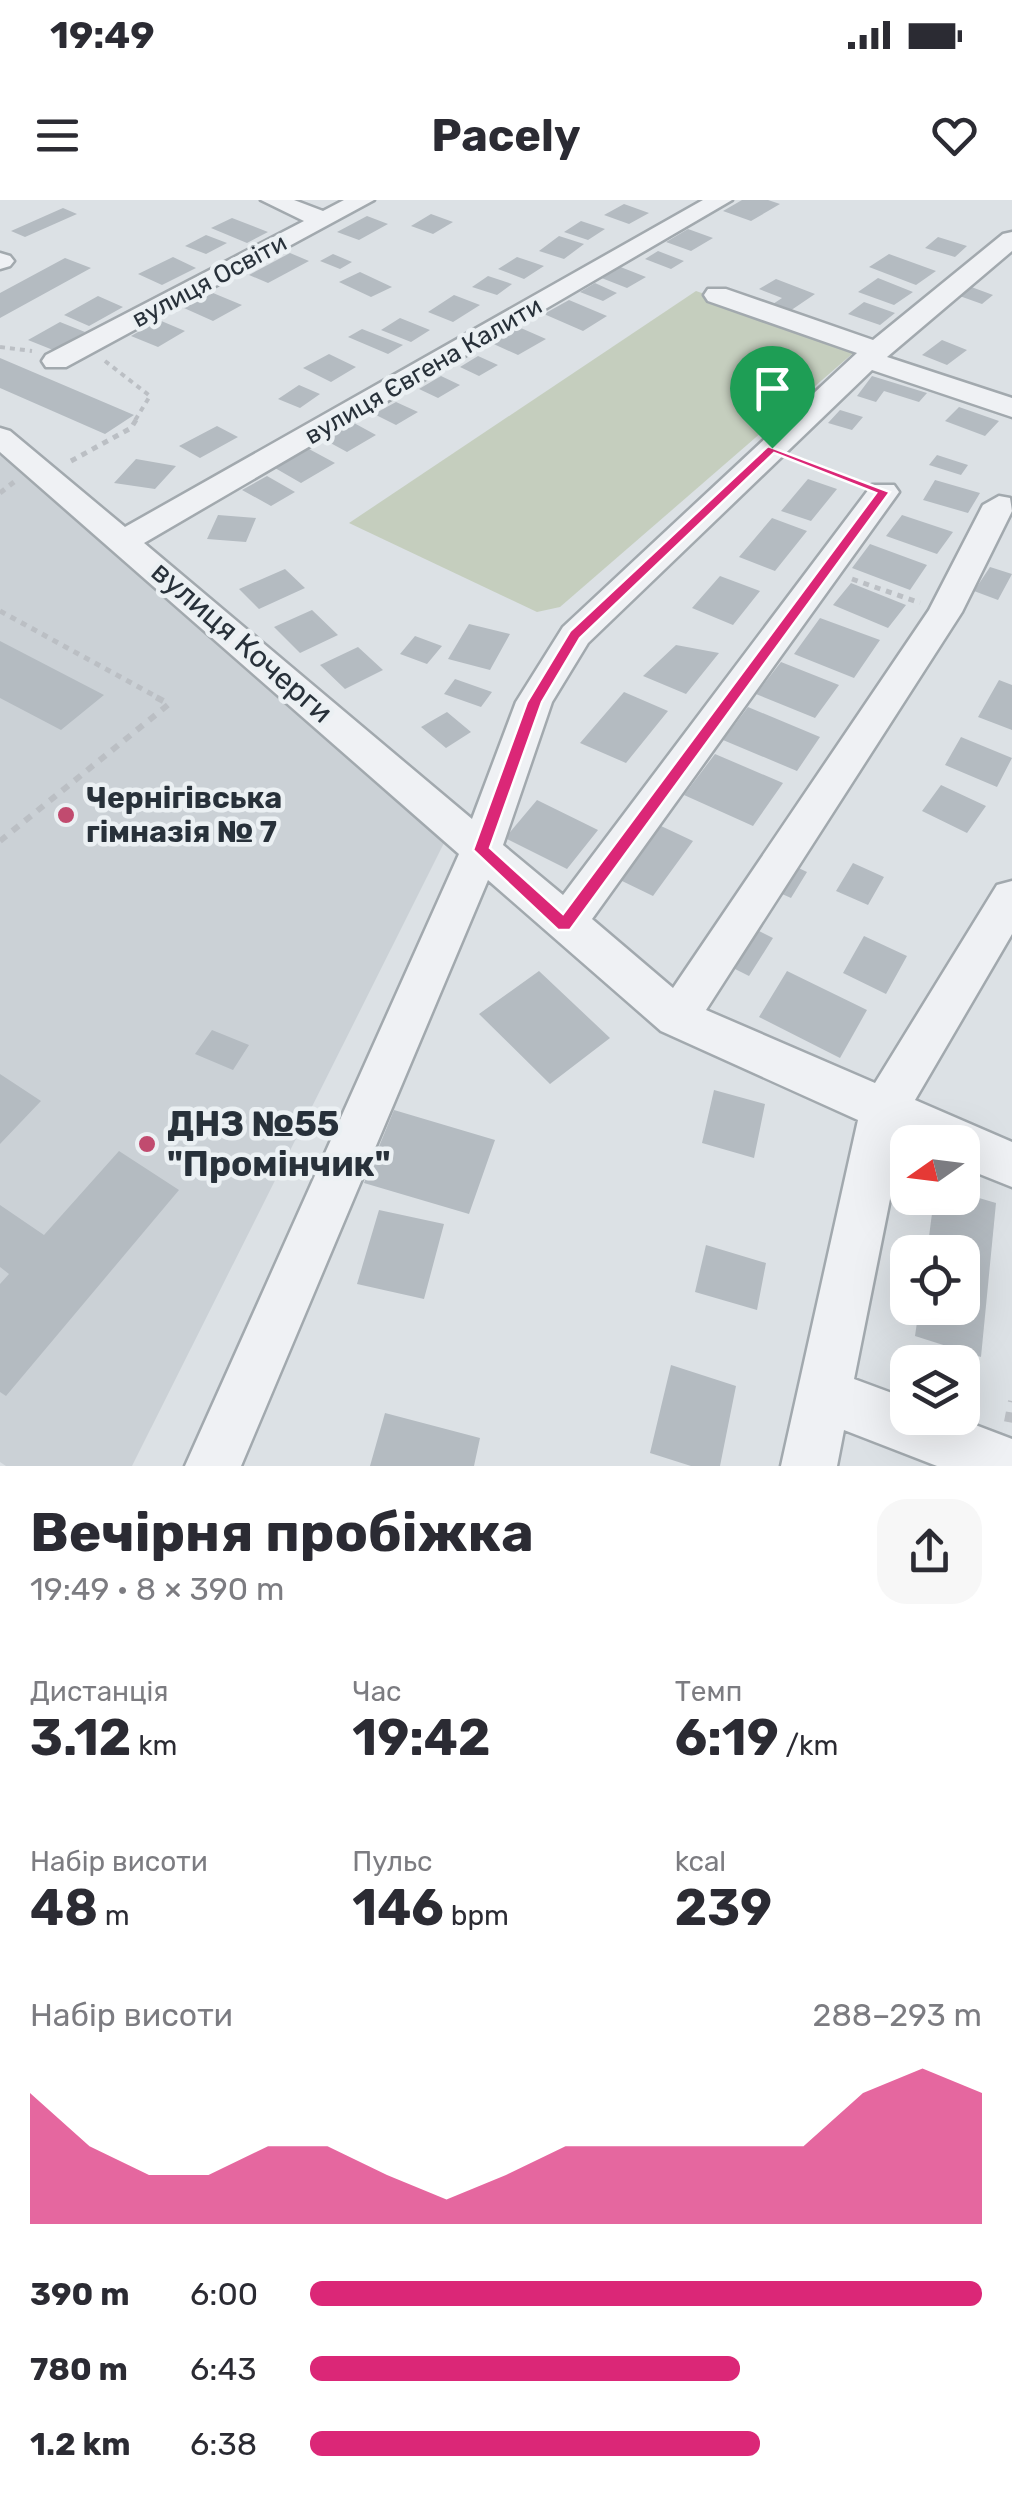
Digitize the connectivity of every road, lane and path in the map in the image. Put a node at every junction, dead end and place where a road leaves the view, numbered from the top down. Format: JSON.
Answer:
{"nodes":[{"id":1,"x":273,"y":200,"type":"edge"},
{"id":2,"x":362,"y":200,"type":"edge"},
{"id":3,"x":720,"y":200,"type":"edge"},
{"id":4,"x":324,"y":220,"type":"junction"},
{"id":5,"x":1012,"y":239,"type":"edge"},
{"id":6,"x":717,"y":295,"type":"dead end"},
{"id":7,"x":83,"y":347,"type":"junction"},
{"id":8,"x":872,"y":355,"type":"junction"},
{"id":9,"x":56,"y":361,"type":"dead end"},
{"id":10,"x":1012,"y":408,"type":"edge"},
{"id":11,"x":0,"y":437,"type":"edge"},
{"id":12,"x":772,"y":448,"type":"junction"},
{"id":13,"x":45,"y":474,"type":"junction"},
{"id":14,"x":883,"y":492,"type":"joint"},
{"id":15,"x":999,"y":505,"type":"dead end"},
{"id":16,"x":125,"y":540,"type":"junction"},
{"id":17,"x":826,"y":570,"type":"junction"},
{"id":18,"x":0,"y":611,"type":"edge"},
{"id":19,"x":944,"y":612,"type":"junction"},
{"id":20,"x":0,"y":841,"type":"edge"},
{"id":21,"x":481,"y":850,"type":"junction"},
{"id":22,"x":1012,"y":897,"type":"edge"},
{"id":23,"x":564,"y":926,"type":"junction"},
{"id":24,"x":677,"y":1018,"type":"junction"},
{"id":25,"x":884,"y":1111,"type":"junction"},
{"id":26,"x":917,"y":1125,"type":"edge"},
{"id":27,"x":980,"y":1151,"type":"edge"},
{"id":28,"x":1012,"y":1165,"type":"edge"},
{"id":29,"x":824,"y":1396,"type":"junction"},
{"id":30,"x":213,"y":1466,"type":"edge"},
{"id":31,"x":809,"y":1466,"type":"edge"},
{"id":32,"x":999,"y":1466,"type":"edge"}],
"edges":[{"from":1,"to":4,"type":"street"},
{"from":2,"to":4,"type":"street","name":"вулиця Освіти"},
{"from":3,"to":16,"type":"street","name":"вулиця Євгена Калити"},
{"from":4,"to":7,"type":"street","name":"вулиця Освіти"},
{"from":5,"to":8,"type":"street"},
{"from":6,"to":8,"type":"street"},
{"from":7,"to":9,"type":"street","name":"вулиця Освіти"},
{"from":7,"to":13,"type":"path"},
{"from":8,"to":10,"type":"street"},
{"from":8,"to":12,"type":"street"},
{"from":11,"to":13,"type":"street","name":"вулиця Кочерги"},
{"from":12,"to":14,"type":"path"},
{"from":12,"to":21,"type":"street"},
{"from":13,"to":16,"type":"street","name":"вулиця Кочерги"},
{"from":14,"to":17,"type":"street"},
{"from":15,"to":19,"type":"street"},
{"from":16,"to":21,"type":"street","name":"вулиця Кочерги"},
{"from":17,"to":19,"type":"path"},
{"from":17,"to":23,"type":"street"},
{"from":18,"to":20,"type":"path"},
{"from":19,"to":24,"type":"street"},
{"from":21,"to":23,"type":"street","name":"вулиця Кочерги"},
{"from":21,"to":30,"type":"street"},
{"from":22,"to":25,"type":"street"},
{"from":23,"to":24,"type":"street","name":"вулиця Кочерги"},
{"from":24,"to":25,"type":"street","name":"вулиця Кочерги"},
{"from":25,"to":26,"type":"street","name":"вулиця Кочерги"},
{"from":25,"to":29,"type":"street"},
{"from":27,"to":28,"type":"street","name":"вулиця Кочерги"},
{"from":29,"to":31,"type":"street"},
{"from":29,"to":32,"type":"street"}]}
